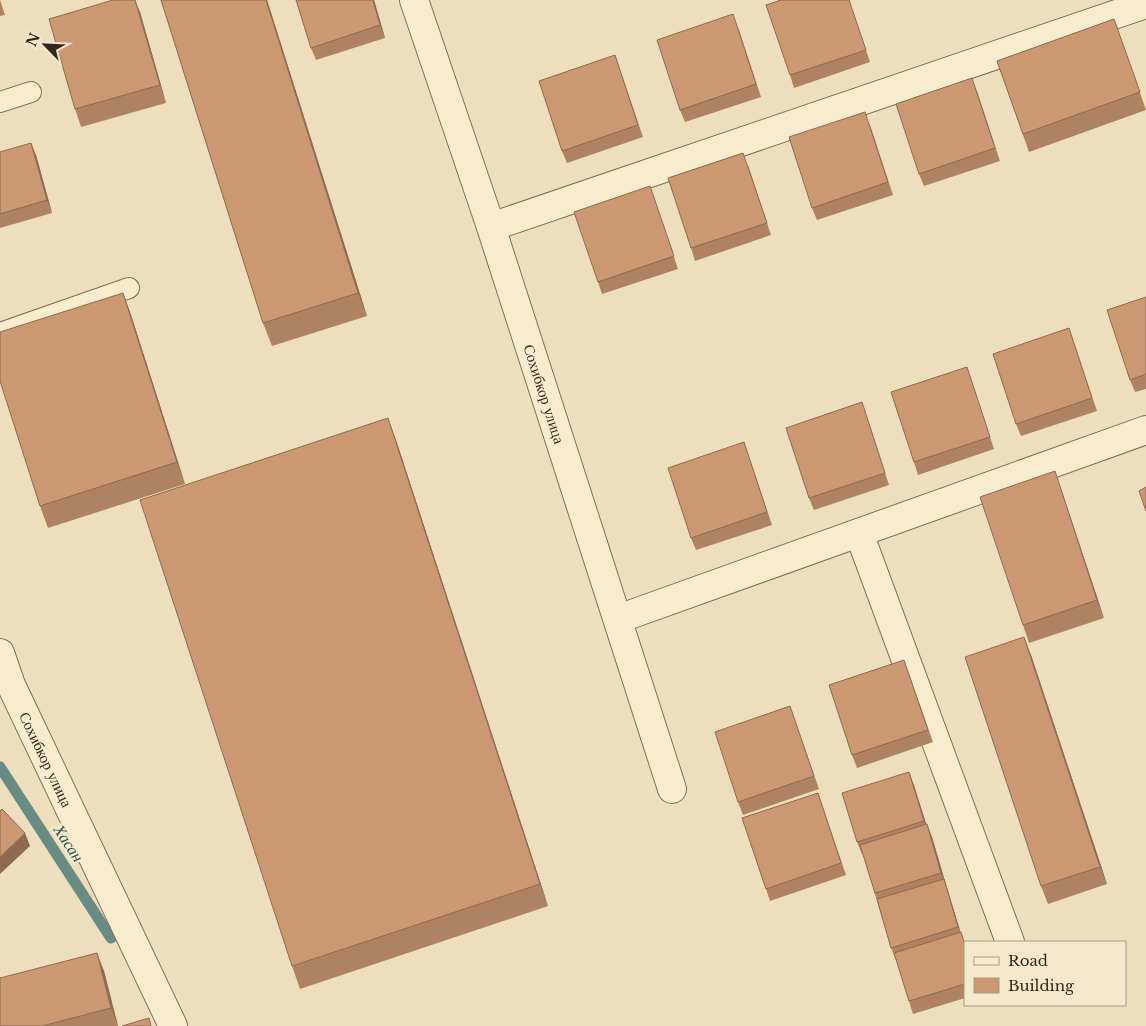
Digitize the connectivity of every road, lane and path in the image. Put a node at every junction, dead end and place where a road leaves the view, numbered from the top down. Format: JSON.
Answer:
{"nodes":[{"id":1,"x":414,"y":0,"type":"edge"},
{"id":2,"x":1146,"y":4,"type":"edge"},
{"id":3,"x":31,"y":92,"type":"dead end"},
{"id":4,"x":0,"y":102,"type":"edge"},
{"id":5,"x":491,"y":227,"type":"junction"},
{"id":6,"x":129,"y":288,"type":"dead end"},
{"id":7,"x":0,"y":333,"type":"edge"},
{"id":8,"x":1146,"y":430,"type":"edge"},
{"id":9,"x":859,"y":533,"type":"junction"},
{"id":10,"x":618,"y":619,"type":"junction"},
{"id":11,"x":0,"y":653,"type":"edge"},
{"id":12,"x":672,"y":789,"type":"dead end"},
{"id":13,"x":1010,"y":941,"type":"edge"},
{"id":14,"x":171,"y":1020,"type":"edge"},
{"id":15,"x":144,"y":1023,"type":"edge"}],
"edges":[{"from":1,"to":5,"type":"street","name":"Сохибкор улица"},
{"from":2,"to":5,"type":"street"},
{"from":3,"to":4,"type":"lane"},
{"from":5,"to":10,"type":"street","name":"Сохибкор улица"},
{"from":6,"to":7,"type":"lane"},
{"from":8,"to":9,"type":"street"},
{"from":9,"to":10,"type":"street"},
{"from":9,"to":13,"type":"street"},
{"from":10,"to":12,"type":"street","name":"Сохибкор улица"},
{"from":11,"to":14,"type":"street","name":"Сохибкор улица"},
{"from":14,"to":15,"type":"street"}]}
